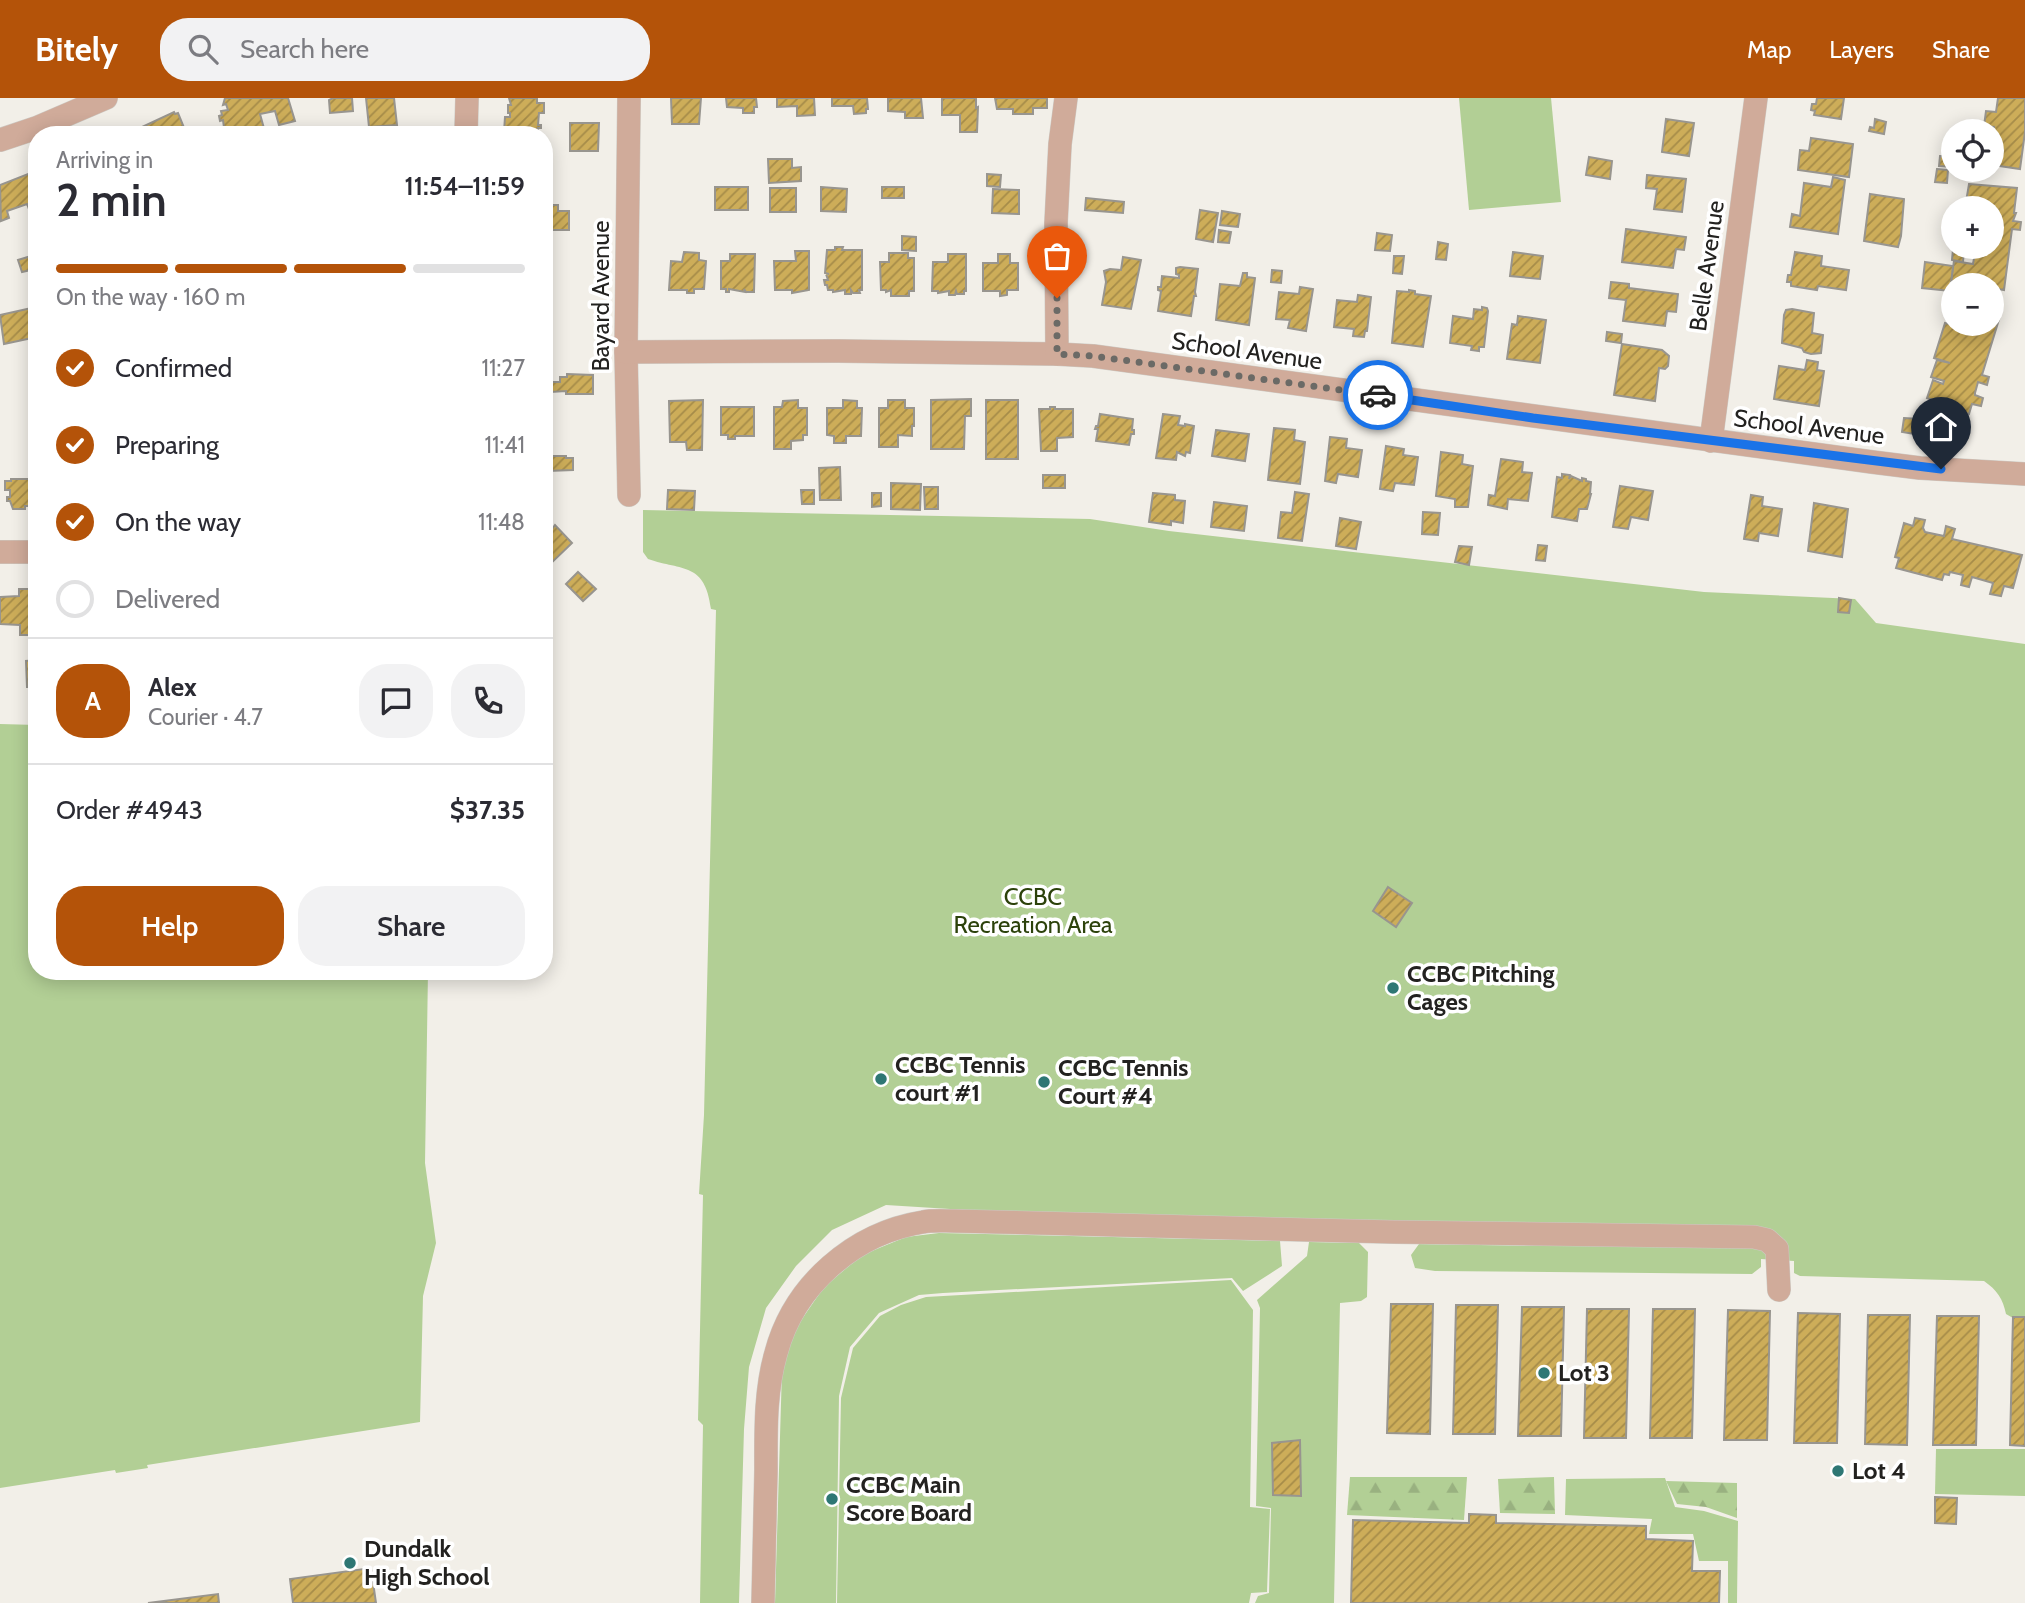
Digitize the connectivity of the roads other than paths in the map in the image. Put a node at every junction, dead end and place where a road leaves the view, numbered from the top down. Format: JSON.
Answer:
{"nodes":[{"id":1,"x":106,"y":98,"type":"edge"},
{"id":2,"x":467,"y":98,"type":"edge"},
{"id":3,"x":629,"y":98,"type":"edge"},
{"id":4,"x":1066,"y":98,"type":"edge"},
{"id":5,"x":1756,"y":98,"type":"edge"},
{"id":6,"x":41,"y":126,"type":"edge"},
{"id":7,"x":466,"y":126,"type":"edge"},
{"id":8,"x":28,"y":131,"type":"edge"},
{"id":9,"x":0,"y":140,"type":"edge"},
{"id":10,"x":625,"y":352,"type":"junction"},
{"id":11,"x":1057,"y":354,"type":"junction"},
{"id":12,"x":1711,"y":441,"type":"junction"},
{"id":13,"x":2025,"y":474,"type":"edge"},
{"id":14,"x":629,"y":495,"type":"dead end"},
{"id":15,"x":0,"y":552,"type":"edge"},
{"id":16,"x":28,"y":552,"type":"edge"},
{"id":17,"x":1779,"y":1290,"type":"dead end"},
{"id":18,"x":763,"y":1603,"type":"edge"}],
"edges":[{"from":1,"to":6,"type":"street"},
{"from":2,"to":7,"type":"street"},
{"from":3,"to":10,"type":"street","name":"Bayard Avenue"},
{"from":4,"to":11,"type":"street"},
{"from":5,"to":12,"type":"street","name":"Belle Avenue"},
{"from":8,"to":9,"type":"street"},
{"from":10,"to":11,"type":"street","name":"School Avenue"},
{"from":10,"to":14,"type":"street","name":"Bayard Avenue"},
{"from":11,"to":12,"type":"street","name":"School Avenue"},
{"from":12,"to":13,"type":"street","name":"School Avenue"},
{"from":15,"to":16,"type":"street"},
{"from":17,"to":18,"type":"street"}]}
